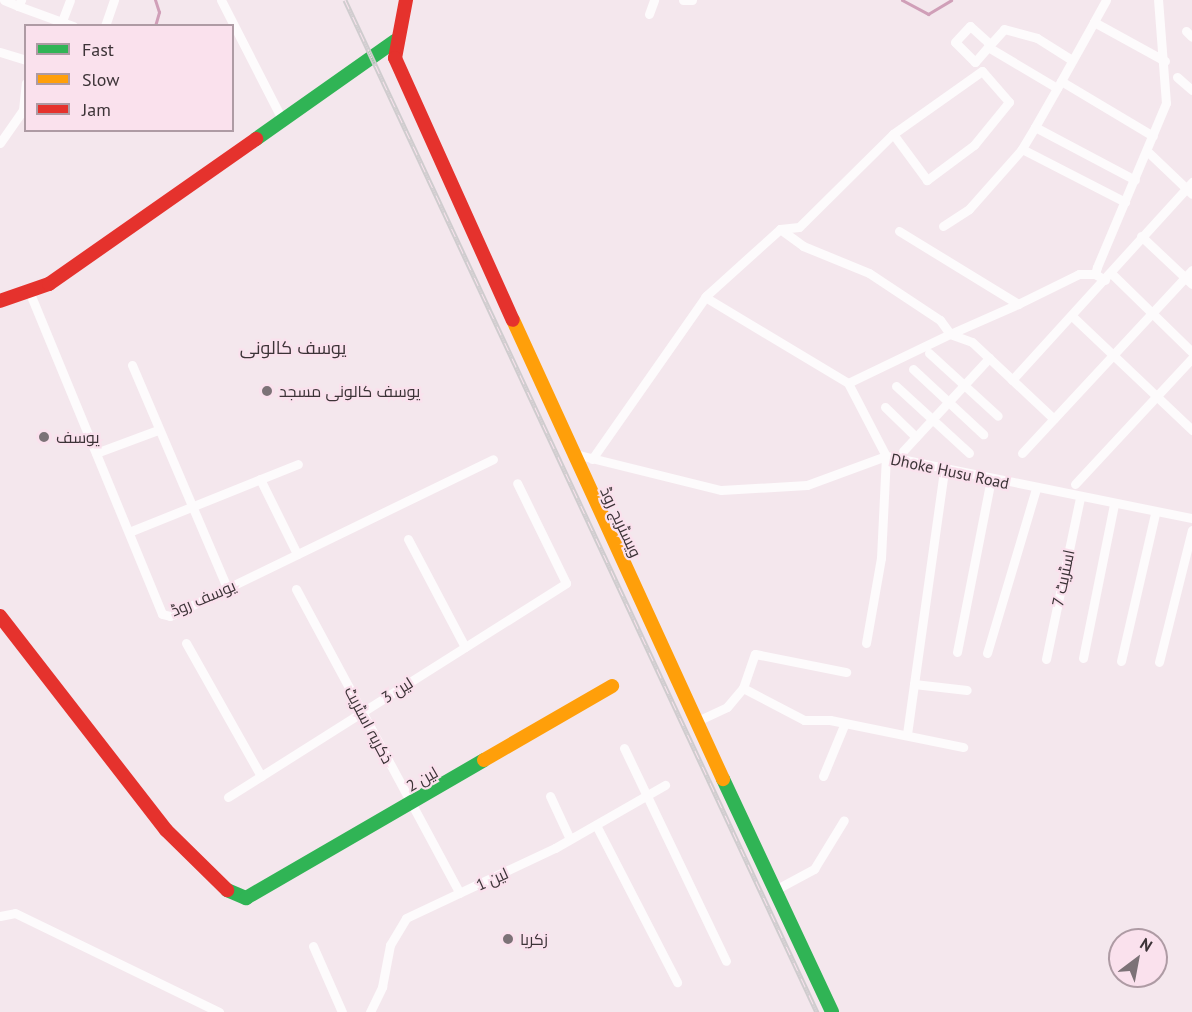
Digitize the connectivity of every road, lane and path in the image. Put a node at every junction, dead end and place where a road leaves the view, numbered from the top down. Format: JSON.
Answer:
{"nodes":[{"id":1,"x":4,"y":0,"type":"edge"},
{"id":2,"x":70,"y":0,"type":"edge"},
{"id":3,"x":114,"y":0,"type":"edge"},
{"id":4,"x":221,"y":0,"type":"edge"},
{"id":5,"x":406,"y":0,"type":"edge"},
{"id":6,"x":654,"y":0,"type":"edge"},
{"id":7,"x":683,"y":0,"type":"edge"},
{"id":8,"x":692,"y":0,"type":"edge"},
{"id":9,"x":1106,"y":0,"type":"edge"},
{"id":10,"x":1158,"y":0,"type":"edge"},
{"id":11,"x":20,"y":3,"type":"edge"},
{"id":12,"x":649,"y":14,"type":"dead end"},
{"id":13,"x":62,"y":21,"type":"junction"},
{"id":14,"x":1094,"y":22,"type":"junction"},
{"id":15,"x":69,"y":24,"type":"edge"},
{"id":16,"x":106,"y":24,"type":"edge"},
{"id":17,"x":233,"y":24,"type":"edge"},
{"id":18,"x":234,"y":27,"type":"edge"},
{"id":19,"x":395,"y":41,"type":"junction"},
{"id":20,"x":0,"y":52,"type":"edge"},
{"id":21,"x":24,"y":59,"type":"edge"},
{"id":22,"x":1072,"y":60,"type":"junction"},
{"id":23,"x":1165,"y":61,"type":"junction"},
{"id":24,"x":1177,"y":77,"type":"dead end"},
{"id":25,"x":1059,"y":85,"type":"junction"},
{"id":26,"x":1192,"y":90,"type":"edge"},
{"id":27,"x":24,"y":101,"type":"edge"},
{"id":28,"x":283,"y":121,"type":"junction"},
{"id":29,"x":1035,"y":127,"type":"junction"},
{"id":30,"x":893,"y":134,"type":"junction"},
{"id":31,"x":1153,"y":136,"type":"junction"},
{"id":32,"x":0,"y":143,"type":"edge"},
{"id":33,"x":1022,"y":149,"type":"junction"},
{"id":34,"x":1147,"y":151,"type":"junction"},
{"id":35,"x":1135,"y":180,"type":"junction"},
{"id":36,"x":1190,"y":188,"type":"edge"},
{"id":37,"x":1125,"y":202,"type":"junction"},
{"id":38,"x":943,"y":226,"type":"dead end"},
{"id":39,"x":780,"y":229,"type":"junction"},
{"id":40,"x":899,"y":231,"type":"dead end"},
{"id":41,"x":1141,"y":236,"type":"junction"},
{"id":42,"x":1095,"y":274,"type":"junction"},
{"id":43,"x":1108,"y":277,"type":"junction"},
{"id":44,"x":1190,"y":277,"type":"edge"},
{"id":45,"x":29,"y":291,"type":"junction"},
{"id":46,"x":705,"y":297,"type":"junction"},
{"id":47,"x":0,"y":301,"type":"edge"},
{"id":48,"x":1018,"y":304,"type":"junction"},
{"id":49,"x":1152,"y":313,"type":"junction"},
{"id":50,"x":1072,"y":316,"type":"junction"},
{"id":51,"x":950,"y":334,"type":"junction"},
{"id":52,"x":1192,"y":352,"type":"edge"},
{"id":53,"x":929,"y":353,"type":"dead end"},
{"id":54,"x":1112,"y":355,"type":"junction"},
{"id":55,"x":989,"y":358,"type":"junction"},
{"id":56,"x":1192,"y":358,"type":"edge"},
{"id":57,"x":132,"y":365,"type":"dead end"},
{"id":58,"x":913,"y":369,"type":"dead end"},
{"id":59,"x":1012,"y":380,"type":"junction"},
{"id":60,"x":848,"y":383,"type":"junction"},
{"id":61,"x":964,"y":385,"type":"junction"},
{"id":62,"x":896,"y":386,"type":"dead end"},
{"id":63,"x":1156,"y":397,"type":"junction"},
{"id":64,"x":948,"y":402,"type":"junction"},
{"id":65,"x":885,"y":407,"type":"dead end"},
{"id":66,"x":998,"y":416,"type":"dead end"},
{"id":67,"x":932,"y":419,"type":"junction"},
{"id":68,"x":1054,"y":419,"type":"junction"},
{"id":69,"x":158,"y":430,"type":"junction"},
{"id":70,"x":1192,"y":430,"type":"edge"},
{"id":71,"x":983,"y":434,"type":"dead end"},
{"id":72,"x":916,"y":437,"type":"junction"},
{"id":73,"x":903,"y":451,"type":"dead end"},
{"id":74,"x":96,"y":453,"type":"junction"},
{"id":75,"x":571,"y":453,"type":"junction"},
{"id":76,"x":969,"y":453,"type":"dead end"},
{"id":77,"x":1022,"y":453,"type":"dead end"},
{"id":78,"x":886,"y":456,"type":"junction"},
{"id":79,"x":493,"y":459,"type":"dead end"},
{"id":80,"x":592,"y":459,"type":"junction"},
{"id":81,"x":298,"y":464,"type":"dead end"},
{"id":82,"x":944,"y":470,"type":"junction"},
{"id":83,"x":260,"y":479,"type":"junction"},
{"id":84,"x":991,"y":479,"type":"junction"},
{"id":85,"x":517,"y":483,"type":"dead end"},
{"id":86,"x":1075,"y":484,"type":"dead end"},
{"id":87,"x":1036,"y":489,"type":"junction"},
{"id":88,"x":1080,"y":497,"type":"junction"},
{"id":89,"x":1114,"y":504,"type":"junction"},
{"id":90,"x":192,"y":507,"type":"junction"},
{"id":91,"x":1155,"y":514,"type":"junction"},
{"id":92,"x":1192,"y":518,"type":"edge"},
{"id":93,"x":1192,"y":530,"type":"edge"},
{"id":94,"x":129,"y":532,"type":"junction"},
{"id":95,"x":408,"y":539,"type":"dead end"},
{"id":96,"x":297,"y":554,"type":"junction"},
{"id":97,"x":227,"y":588,"type":"junction"},
{"id":98,"x":296,"y":589,"type":"dead end"},
{"id":99,"x":0,"y":616,"type":"edge"},
{"id":100,"x":186,"y":643,"type":"dead end"},
{"id":101,"x":866,"y":643,"type":"dead end"},
{"id":102,"x":465,"y":647,"type":"junction"},
{"id":103,"x":957,"y":652,"type":"dead end"},
{"id":104,"x":987,"y":653,"type":"dead end"},
{"id":105,"x":1083,"y":658,"type":"dead end"},
{"id":106,"x":1046,"y":659,"type":"dead end"},
{"id":107,"x":1120,"y":661,"type":"dead end"},
{"id":108,"x":1159,"y":662,"type":"dead end"},
{"id":109,"x":846,"y":672,"type":"dead end"},
{"id":110,"x":914,"y":684,"type":"junction"},
{"id":111,"x":612,"y":686,"type":"dead end"},
{"id":112,"x":743,"y":688,"type":"junction"},
{"id":113,"x":967,"y":690,"type":"dead end"},
{"id":114,"x":362,"y":712,"type":"junction"},
{"id":115,"x":695,"y":722,"type":"junction"},
{"id":116,"x":845,"y":723,"type":"junction"},
{"id":117,"x":907,"y":734,"type":"junction"},
{"id":118,"x":963,"y":747,"type":"dead end"},
{"id":119,"x":624,"y":748,"type":"dead end"},
{"id":120,"x":261,"y":776,"type":"junction"},
{"id":121,"x":823,"y":776,"type":"dead end"},
{"id":122,"x":665,"y":785,"type":"dead end"},
{"id":123,"x":647,"y":795,"type":"junction"},
{"id":124,"x":550,"y":796,"type":"dead end"},
{"id":125,"x":228,"y":797,"type":"dead end"},
{"id":126,"x":412,"y":804,"type":"junction"},
{"id":127,"x":844,"y":820,"type":"dead end"},
{"id":128,"x":596,"y":825,"type":"junction"},
{"id":129,"x":570,"y":839,"type":"junction"},
{"id":130,"x":773,"y":891,"type":"junction"},
{"id":131,"x":459,"y":893,"type":"junction"},
{"id":132,"x":0,"y":916,"type":"edge"},
{"id":133,"x":313,"y":946,"type":"dead end"},
{"id":134,"x":726,"y":961,"type":"dead end"},
{"id":135,"x":677,"y":982,"type":"dead end"},
{"id":136,"x":219,"y":1012,"type":"edge"},
{"id":137,"x":342,"y":1012,"type":"edge"},
{"id":138,"x":370,"y":1012,"type":"edge"},
{"id":139,"x":832,"y":1012,"type":"edge"}],
"edges":[{"from":1,"to":11,"type":"street"},
{"from":2,"to":13,"type":"street"},
{"from":3,"to":16,"type":"street"},
{"from":4,"to":17,"type":"street"},
{"from":5,"to":19,"type":"main road"},
{"from":6,"to":12,"type":"street"},
{"from":7,"to":8,"type":"street"},
{"from":9,"to":14,"type":"street"},
{"from":10,"to":23,"type":"street"},
{"from":11,"to":13,"type":"street"},
{"from":13,"to":15,"type":"street"},
{"from":14,"to":22,"type":"street"},
{"from":14,"to":23,"type":"street"},
{"from":18,"to":28,"type":"street"},
{"from":19,"to":28,"type":"main road"},
{"from":19,"to":75,"type":"main road","name":"ویسٹریج روڈ"},
{"from":20,"to":21,"type":"street"},
{"from":22,"to":25,"type":"street"},
{"from":22,"to":25,"type":"street"},
{"from":23,"to":31,"type":"street"},
{"from":24,"to":26,"type":"street"},
{"from":25,"to":29,"type":"street"},
{"from":25,"to":31,"type":"street"},
{"from":27,"to":32,"type":"street"},
{"from":28,"to":45,"type":"main road"},
{"from":29,"to":33,"type":"street"},
{"from":29,"to":35,"type":"street"},
{"from":30,"to":30,"type":"street"},
{"from":30,"to":39,"type":"street"},
{"from":31,"to":34,"type":"street"},
{"from":33,"to":37,"type":"street"},
{"from":33,"to":38,"type":"street"},
{"from":34,"to":35,"type":"street"},
{"from":34,"to":36,"type":"street"},
{"from":35,"to":37,"type":"street"},
{"from":36,"to":41,"type":"street"},
{"from":37,"to":42,"type":"street"},
{"from":39,"to":46,"type":"street"},
{"from":39,"to":51,"type":"street"},
{"from":40,"to":48,"type":"street"},
{"from":41,"to":43,"type":"street"},
{"from":41,"to":44,"type":"street"},
{"from":42,"to":43,"type":"street"},
{"from":42,"to":48,"type":"street"},
{"from":43,"to":49,"type":"street"},
{"from":43,"to":50,"type":"street"},
{"from":44,"to":49,"type":"street"},
{"from":45,"to":47,"type":"main road"},
{"from":45,"to":74,"type":"street","name":"یوسف روڈ"},
{"from":46,"to":60,"type":"street"},
{"from":46,"to":80,"type":"street"},
{"from":48,"to":51,"type":"street"},
{"from":49,"to":52,"type":"street"},
{"from":49,"to":54,"type":"street"},
{"from":50,"to":54,"type":"street"},
{"from":50,"to":59,"type":"street"},
{"from":51,"to":55,"type":"street"},
{"from":51,"to":60,"type":"street"},
{"from":53,"to":61,"type":"street"},
{"from":54,"to":63,"type":"street"},
{"from":54,"to":68,"type":"street"},
{"from":55,"to":59,"type":"street"},
{"from":55,"to":61,"type":"street"},
{"from":56,"to":63,"type":"street"},
{"from":57,"to":69,"type":"street"},
{"from":58,"to":64,"type":"street"},
{"from":59,"to":68,"type":"street"},
{"from":60,"to":78,"type":"street"},
{"from":61,"to":64,"type":"street"},
{"from":61,"to":66,"type":"street"},
{"from":62,"to":67,"type":"street"},
{"from":63,"to":70,"type":"street"},
{"from":63,"to":86,"type":"street"},
{"from":64,"to":67,"type":"street"},
{"from":64,"to":71,"type":"street"},
{"from":65,"to":72,"type":"street"},
{"from":67,"to":72,"type":"street"},
{"from":67,"to":76,"type":"street"},
{"from":68,"to":77,"type":"street"},
{"from":69,"to":74,"type":"street"},
{"from":69,"to":90,"type":"street"},
{"from":72,"to":73,"type":"street"},
{"from":74,"to":94,"type":"street","name":"یوسف روڈ"},
{"from":75,"to":80,"type":"street","name":"Dhoke Husu Road"},
{"from":75,"to":115,"type":"main road","name":"ویسٹریج روڈ"},
{"from":78,"to":80,"type":"street","name":"Dhoke Husu Road"},
{"from":78,"to":82,"type":"street","name":"Dhoke Husu Road"},
{"from":78,"to":101,"type":"street"},
{"from":79,"to":96,"type":"street","name":"یوسف روڈ"},
{"from":81,"to":83,"type":"street"},
{"from":82,"to":84,"type":"street","name":"Dhoke Husu Road"},
{"from":82,"to":110,"type":"street"},
{"from":83,"to":90,"type":"street"},
{"from":83,"to":96,"type":"street"},
{"from":84,"to":87,"type":"street","name":"Dhoke Husu Road"},
{"from":84,"to":103,"type":"street"},
{"from":85,"to":102,"type":"street","name":"لین 3"},
{"from":87,"to":88,"type":"street","name":"Dhoke Husu Road"},
{"from":87,"to":104,"type":"street"},
{"from":88,"to":89,"type":"street","name":"Dhoke Husu Road"},
{"from":88,"to":106,"type":"street","name":"اسٹریٹ 7"},
{"from":89,"to":91,"type":"street","name":"Dhoke Husu Road"},
{"from":89,"to":105,"type":"street"},
{"from":90,"to":94,"type":"street"},
{"from":90,"to":97,"type":"street"},
{"from":91,"to":92,"type":"street","name":"Dhoke Husu Road"},
{"from":91,"to":107,"type":"street"},
{"from":93,"to":108,"type":"street"},
{"from":94,"to":97,"type":"street","name":"یوسف روڈ"},
{"from":95,"to":102,"type":"street"},
{"from":96,"to":97,"type":"street","name":"یوسف روڈ"},
{"from":98,"to":114,"type":"street","name":"ذکریہ اسٹریٹ"},
{"from":99,"to":126,"type":"main road","name":"لین 2"},
{"from":100,"to":120,"type":"street"},
{"from":102,"to":114,"type":"street","name":"لین 3"},
{"from":109,"to":112,"type":"street"},
{"from":110,"to":113,"type":"street"},
{"from":110,"to":117,"type":"street"},
{"from":111,"to":126,"type":"main road","name":"لین 2"},
{"from":112,"to":115,"type":"street"},
{"from":112,"to":116,"type":"street"},
{"from":114,"to":120,"type":"street","name":"لین 3"},
{"from":114,"to":126,"type":"street","name":"ذکریہ اسٹریٹ"},
{"from":115,"to":130,"type":"main road","name":"ویسٹریج روڈ"},
{"from":116,"to":117,"type":"street"},
{"from":116,"to":121,"type":"street"},
{"from":117,"to":118,"type":"street"},
{"from":119,"to":123,"type":"street"},
{"from":120,"to":125,"type":"street","name":"لین 3"},
{"from":122,"to":123,"type":"street","name":"لین 1"},
{"from":123,"to":128,"type":"street","name":"لین 1"},
{"from":123,"to":134,"type":"street"},
{"from":124,"to":129,"type":"street"},
{"from":126,"to":131,"type":"street","name":"ذکریہ اسٹریٹ"},
{"from":127,"to":130,"type":"street"},
{"from":128,"to":129,"type":"street","name":"لین 1"},
{"from":128,"to":135,"type":"street"},
{"from":129,"to":131,"type":"street","name":"لین 1"},
{"from":130,"to":139,"type":"main road","name":"ویسٹریج روڈ"},
{"from":131,"to":138,"type":"street","name":"لین 1"},
{"from":132,"to":136,"type":"street"},
{"from":133,"to":137,"type":"street"}]}
